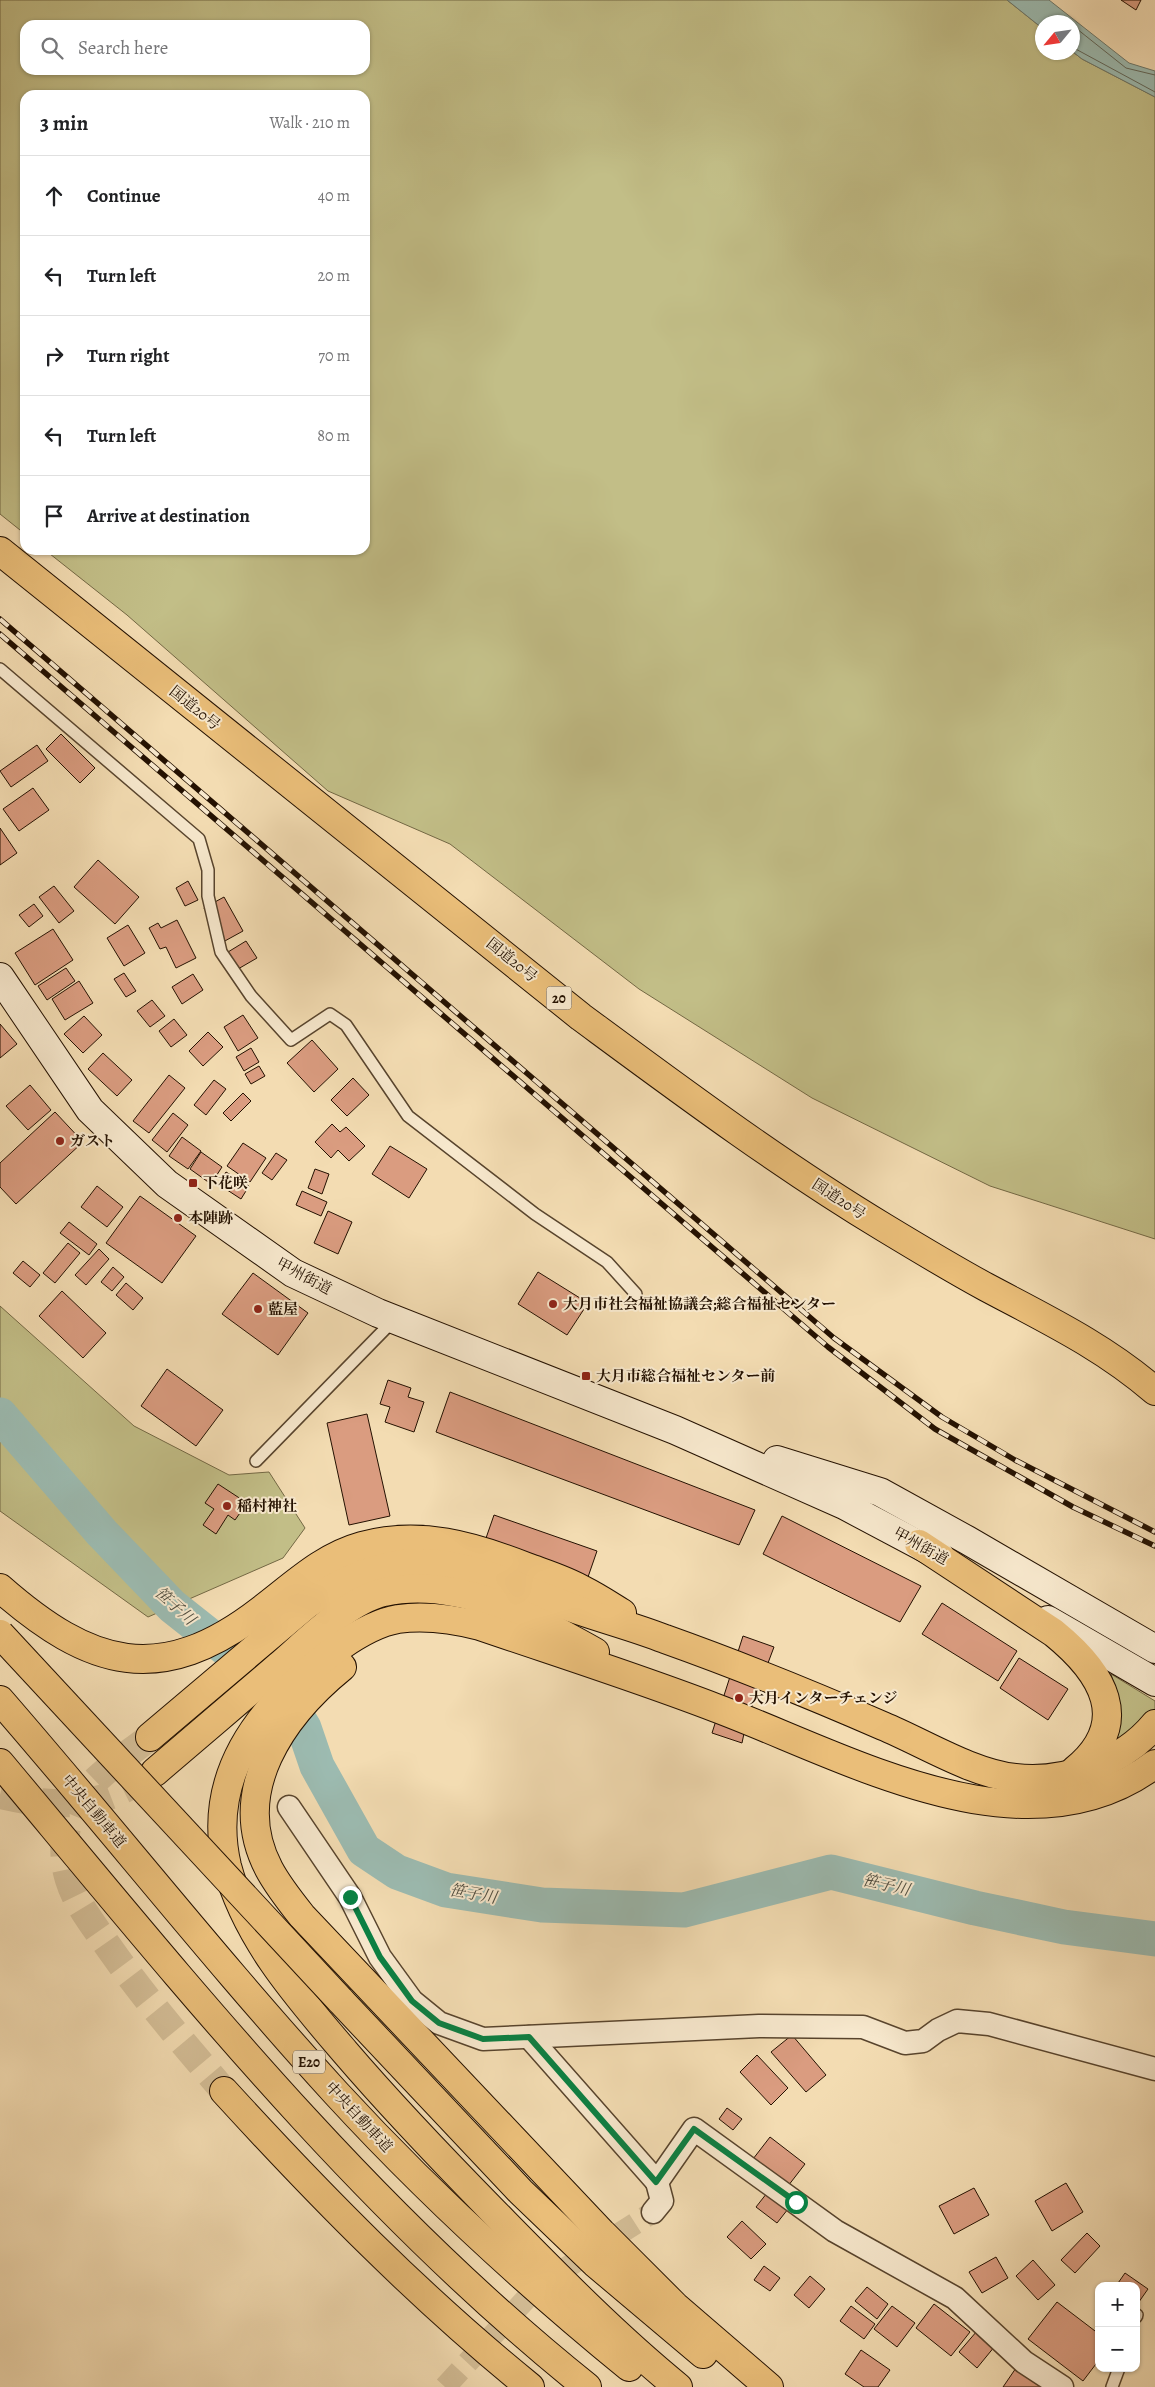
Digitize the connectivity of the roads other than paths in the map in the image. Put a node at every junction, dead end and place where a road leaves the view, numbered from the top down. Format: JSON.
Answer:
{"nodes":[{"id":1,"x":0,"y":551,"type":"edge"},
{"id":2,"x":0,"y":669,"type":"edge"},
{"id":3,"x":0,"y":977,"type":"edge"},
{"id":4,"x":636,"y":1294,"type":"dead end"},
{"id":5,"x":391,"y":1318,"type":"junction"},
{"id":6,"x":1155,"y":1391,"type":"edge"},
{"id":7,"x":675,"y":1430,"type":"junction"},
{"id":8,"x":256,"y":1461,"type":"dead end"},
{"id":9,"x":919,"y":1544,"type":"junction"},
{"id":10,"x":0,"y":1588,"type":"edge"},
{"id":11,"x":297,"y":1596,"type":"junction"},
{"id":12,"x":0,"y":1634,"type":"edge"},
{"id":13,"x":338,"y":1645,"type":"junction"},
{"id":14,"x":1155,"y":1649,"type":"edge"},
{"id":15,"x":648,"y":1682,"type":"junction"},
{"id":16,"x":1155,"y":1682,"type":"edge"},
{"id":17,"x":0,"y":1700,"type":"edge"},
{"id":18,"x":1155,"y":1724,"type":"edge"},
{"id":19,"x":159,"y":1729,"type":"tunnel mouth"},
{"id":20,"x":0,"y":1762,"type":"edge"},
{"id":21,"x":162,"y":1766,"type":"tunnel mouth"},
{"id":22,"x":1150,"y":1771,"type":"edge"},
{"id":23,"x":1070,"y":1774,"type":"junction"},
{"id":24,"x":289,"y":1807,"type":"dead end"},
{"id":25,"x":529,"y":2037,"type":"junction"},
{"id":26,"x":1155,"y":2069,"type":"edge"},
{"id":27,"x":224,"y":2091,"type":"tunnel mouth"},
{"id":28,"x":656,"y":2182,"type":"junction"},
{"id":29,"x":653,"y":2212,"type":"tunnel mouth"},
{"id":30,"x":1117,"y":2372,"type":"edge"},
{"id":31,"x":530,"y":2387,"type":"edge"},
{"id":32,"x":587,"y":2387,"type":"edge"},
{"id":33,"x":654,"y":2387,"type":"edge"},
{"id":34,"x":678,"y":2387,"type":"edge"},
{"id":35,"x":744,"y":2387,"type":"edge"},
{"id":36,"x":769,"y":2387,"type":"edge"},
{"id":37,"x":1062,"y":2387,"type":"edge"},
{"id":38,"x":1112,"y":2387,"type":"edge"}],
"edges":[{"from":1,"to":6,"type":"highway","name":"国道20号","number":"20"},
{"from":2,"to":4,"type":"lane"},
{"from":3,"to":5,"type":"main road","name":"甲州街道"},
{"from":5,"to":7,"type":"main road","name":"甲州街道"},
{"from":5,"to":8,"type":"lane"},
{"from":7,"to":9,"type":"main road","name":"甲州街道"},
{"from":7,"to":14,"type":"main road","name":"甲州街道"},
{"from":9,"to":16,"type":"main road","name":"甲州街道"},
{"from":9,"to":23,"type":"highway"},
{"from":10,"to":11,"type":"highway"},
{"from":11,"to":19,"type":"highway"},
{"from":11,"to":23,"type":"highway"},
{"from":12,"to":35,"type":"highway","bridge":true},
{"from":13,"to":15,"type":"highway"},
{"from":13,"to":15,"type":"highway"},
{"from":13,"to":21,"type":"highway"},
{"from":13,"to":34,"type":"highway"},
{"from":13,"to":36,"type":"highway"},
{"from":15,"to":22,"type":"highway"},
{"from":17,"to":33,"type":"highway","name":"中央自動車道","number":"E20"},
{"from":18,"to":23,"type":"highway"},
{"from":20,"to":32,"type":"highway","number":"E20"},
{"from":24,"to":25,"type":"street"},
{"from":25,"to":26,"type":"street"},
{"from":25,"to":28,"type":"street"},
{"from":27,"to":31,"type":"highway"},
{"from":28,"to":29,"type":"street"},
{"from":28,"to":37,"type":"street"},
{"from":30,"to":38,"type":"lane"}]}
